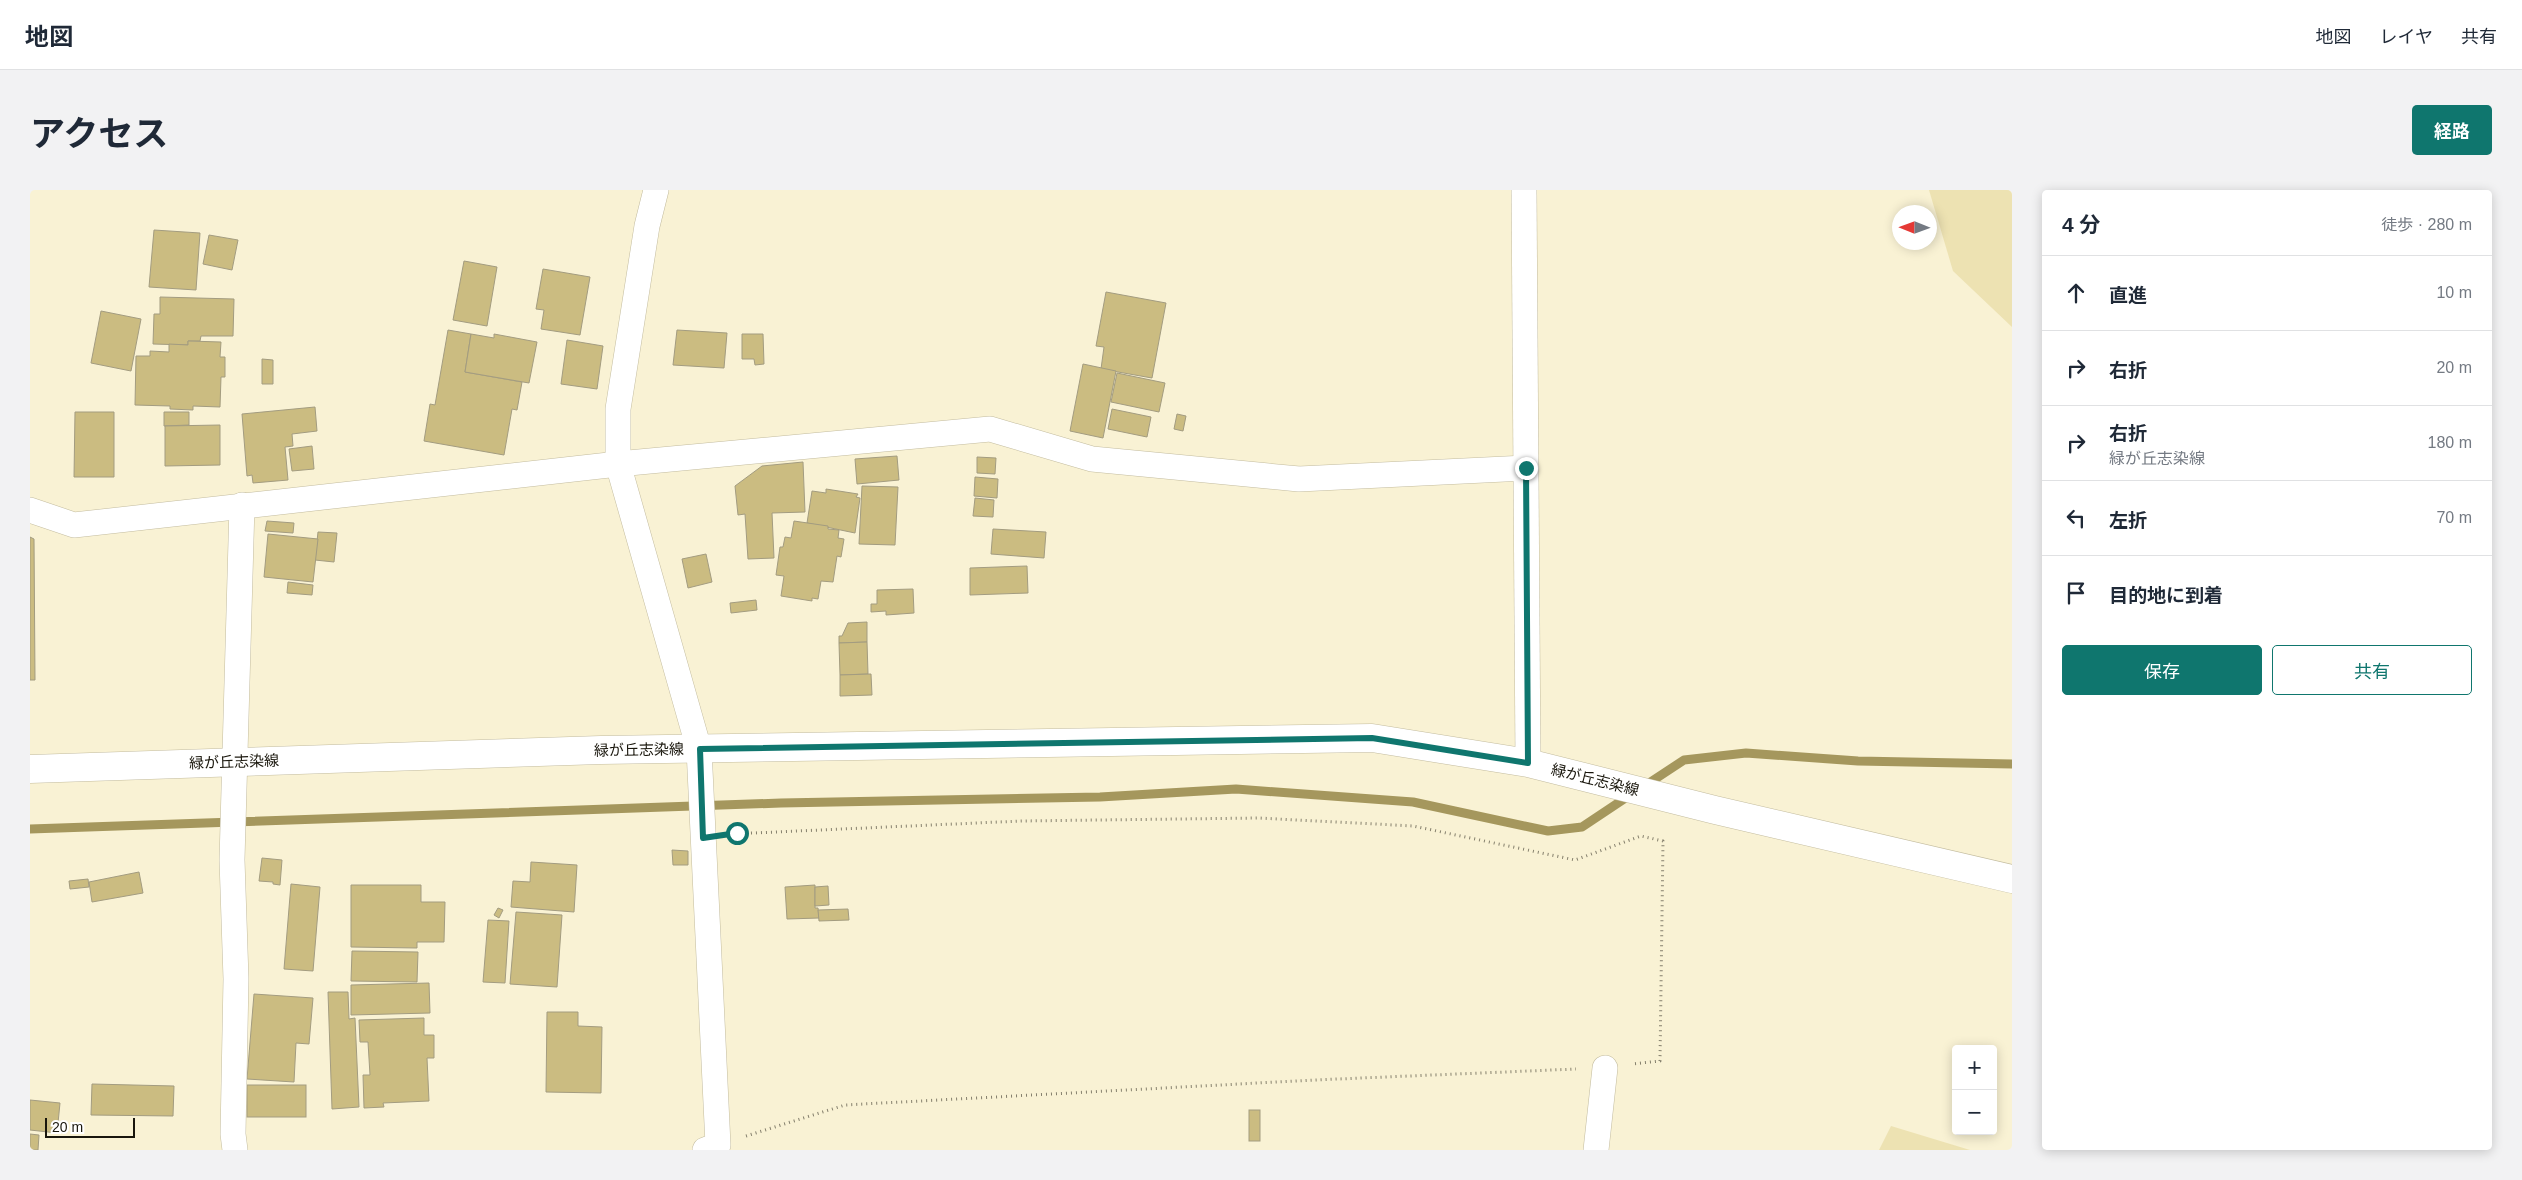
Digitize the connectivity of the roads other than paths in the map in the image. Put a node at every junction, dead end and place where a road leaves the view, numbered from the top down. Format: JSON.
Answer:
{"nodes":[{"id":1,"x":656,"y":190,"type":"edge"},
{"id":2,"x":1524,"y":190,"type":"edge"},
{"id":3,"x":618,"y":464,"type":"junction"},
{"id":4,"x":1526,"y":468,"type":"junction"},
{"id":5,"x":242,"y":505,"type":"junction"},
{"id":6,"x":30,"y":510,"type":"edge"},
{"id":7,"x":700,"y":749,"type":"junction"},
{"id":8,"x":236,"y":762,"type":"junction"},
{"id":9,"x":1528,"y":763,"type":"junction"},
{"id":10,"x":30,"y":769,"type":"edge"},
{"id":11,"x":2012,"y":880,"type":"edge"},
{"id":12,"x":1606,"y":1068,"type":"road end"},
{"id":13,"x":712,"y":1148,"type":"edge"},
{"id":14,"x":235,"y":1150,"type":"edge"},
{"id":15,"x":1596,"y":1150,"type":"edge"}],
"edges":[{"from":1,"to":3,"type":"street"},
{"from":2,"to":4,"type":"street"},
{"from":3,"to":4,"type":"street"},
{"from":3,"to":5,"type":"street"},
{"from":3,"to":7,"type":"street"},
{"from":4,"to":9,"type":"street"},
{"from":5,"to":6,"type":"street"},
{"from":5,"to":8,"type":"street"},
{"from":7,"to":8,"type":"street","name":"緑が丘志染線"},
{"from":7,"to":9,"type":"street","name":"緑が丘志染線"},
{"from":7,"to":13,"type":"street"},
{"from":8,"to":10,"type":"street","name":"緑が丘志染線"},
{"from":8,"to":14,"type":"street"},
{"from":9,"to":11,"type":"street","name":"緑が丘志染線"},
{"from":12,"to":15,"type":"street"}]}
